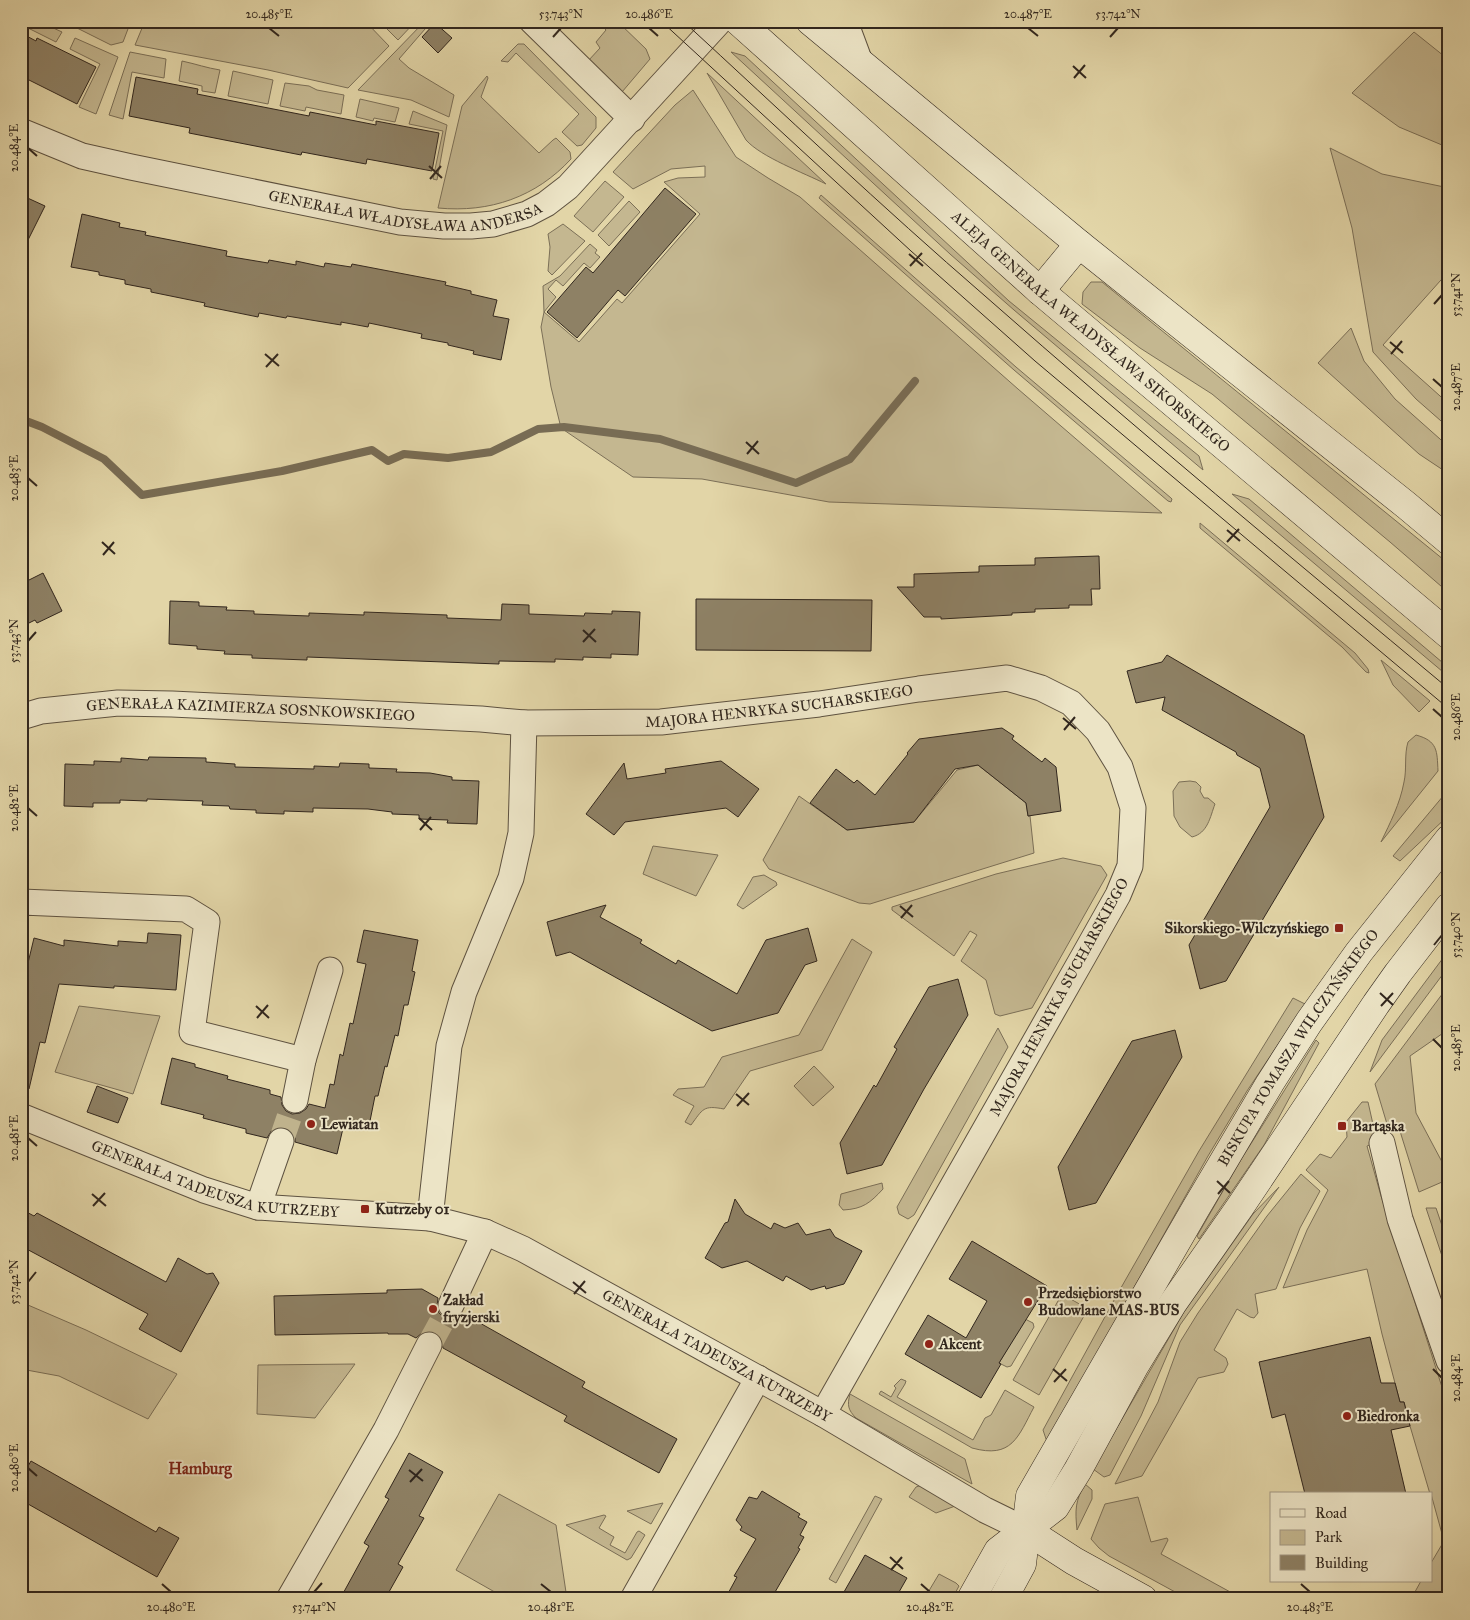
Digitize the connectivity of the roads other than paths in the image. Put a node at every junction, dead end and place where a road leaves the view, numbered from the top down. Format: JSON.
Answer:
{"nodes":[{"id":1,"x":532,"y":21,"type":"edge"},
{"id":2,"x":720,"y":21,"type":"edge"},
{"id":3,"x":738,"y":21,"type":"edge"},
{"id":4,"x":810,"y":21,"type":"edge"},
{"id":5,"x":847,"y":21,"type":"edge"},
{"id":6,"x":860,"y":62,"type":"junction"},
{"id":7,"x":632,"y":119,"type":"junction"},
{"id":8,"x":21,"y":131,"type":"edge"},
{"id":9,"x":1079,"y":244,"type":"junction"},
{"id":10,"x":1040,"y":290,"type":"junction"},
{"id":11,"x":1449,"y":541,"type":"edge"},
{"id":12,"x":1449,"y":635,"type":"edge"},
{"id":13,"x":21,"y":717,"type":"edge"},
{"id":14,"x":481,"y":719,"type":"joint"},
{"id":15,"x":524,"y":723,"type":"junction"},
{"id":16,"x":1449,"y":839,"type":"edge"},
{"id":17,"x":21,"y":904,"type":"edge"},
{"id":18,"x":1449,"y":907,"type":"edge"},
{"id":19,"x":330,"y":970,"type":"dead end"},
{"id":20,"x":303,"y":1060,"type":"junction"},
{"id":21,"x":295,"y":1100,"type":"tunnel mouth"},
{"id":22,"x":21,"y":1116,"type":"edge"},
{"id":23,"x":281,"y":1141,"type":"tunnel mouth"},
{"id":24,"x":1382,"y":1143,"type":"dead end"},
{"id":25,"x":258,"y":1207,"type":"junction"},
{"id":26,"x":430,"y":1218,"type":"junction"},
{"id":27,"x":485,"y":1232,"type":"junction"},
{"id":28,"x":451,"y":1305,"type":"tunnel mouth"},
{"id":29,"x":429,"y":1345,"type":"tunnel mouth"},
{"id":30,"x":1449,"y":1361,"type":"edge"},
{"id":31,"x":758,"y":1378,"type":"junction"},
{"id":32,"x":823,"y":1414,"type":"junction"},
{"id":33,"x":1026,"y":1530,"type":"junction"},
{"id":34,"x":289,"y":1599,"type":"edge"},
{"id":35,"x":632,"y":1599,"type":"edge"},
{"id":36,"x":971,"y":1599,"type":"edge"},
{"id":37,"x":1003,"y":1599,"type":"edge"},
{"id":38,"x":1143,"y":1599,"type":"edge"}],
"edges":[{"from":1,"to":7,"type":"street"},
{"from":2,"to":7,"type":"street","name":"GENERAŁA WŁADYSŁAWA ANDERSA"},
{"from":3,"to":10,"type":"street","name":"ALEJA GENERAŁA WŁADYSŁAWA SIKORSKIEGO"},
{"from":4,"to":6,"type":"street"},
{"from":5,"to":6,"type":"street"},
{"from":6,"to":9,"type":"street"},
{"from":7,"to":8,"type":"street","name":"GENERAŁA WŁADYSŁAWA ANDERSA"},
{"from":9,"to":10,"type":"street"},
{"from":9,"to":11,"type":"street"},
{"from":10,"to":12,"type":"street","name":"ALEJA GENERAŁA WŁADYSŁAWA SIKORSKIEGO"},
{"from":13,"to":14,"type":"street","name":"GENERAŁA KAZIMIERZA SOSNKOWSKIEGO"},
{"from":14,"to":15,"type":"street","name":"MAJORA HENRYKA SUCHARSKIEGO"},
{"from":15,"to":26,"type":"street"},
{"from":15,"to":32,"type":"street","name":"MAJORA HENRYKA SUCHARSKIEGO"},
{"from":16,"to":33,"type":"street","name":"BISKUPA TOMASZA WILCZYŃSKIEGO"},
{"from":17,"to":20,"type":"street"},
{"from":18,"to":33,"type":"street"},
{"from":19,"to":20,"type":"street"},
{"from":20,"to":21,"type":"street"},
{"from":22,"to":25,"type":"street","name":"GENERAŁA TADEUSZA KUTRZEBY"},
{"from":23,"to":25,"type":"street"},
{"from":24,"to":30,"type":"street"},
{"from":25,"to":26,"type":"street","name":"GENERAŁA TADEUSZA KUTRZEBY"},
{"from":26,"to":27,"type":"street","name":"GENERAŁA TADEUSZA KUTRZEBY"},
{"from":27,"to":28,"type":"street"},
{"from":27,"to":31,"type":"street","name":"GENERAŁA TADEUSZA KUTRZEBY"},
{"from":29,"to":34,"type":"street"},
{"from":31,"to":32,"type":"street","name":"GENERAŁA TADEUSZA KUTRZEBY"},
{"from":31,"to":35,"type":"street"},
{"from":32,"to":33,"type":"street","name":"GENERAŁA TADEUSZA KUTRZEBY"},
{"from":33,"to":36,"type":"street"},
{"from":33,"to":37,"type":"street","name":"BISKUPA TOMASZA WILCZYŃSKIEGO"},
{"from":33,"to":38,"type":"street"}]}
